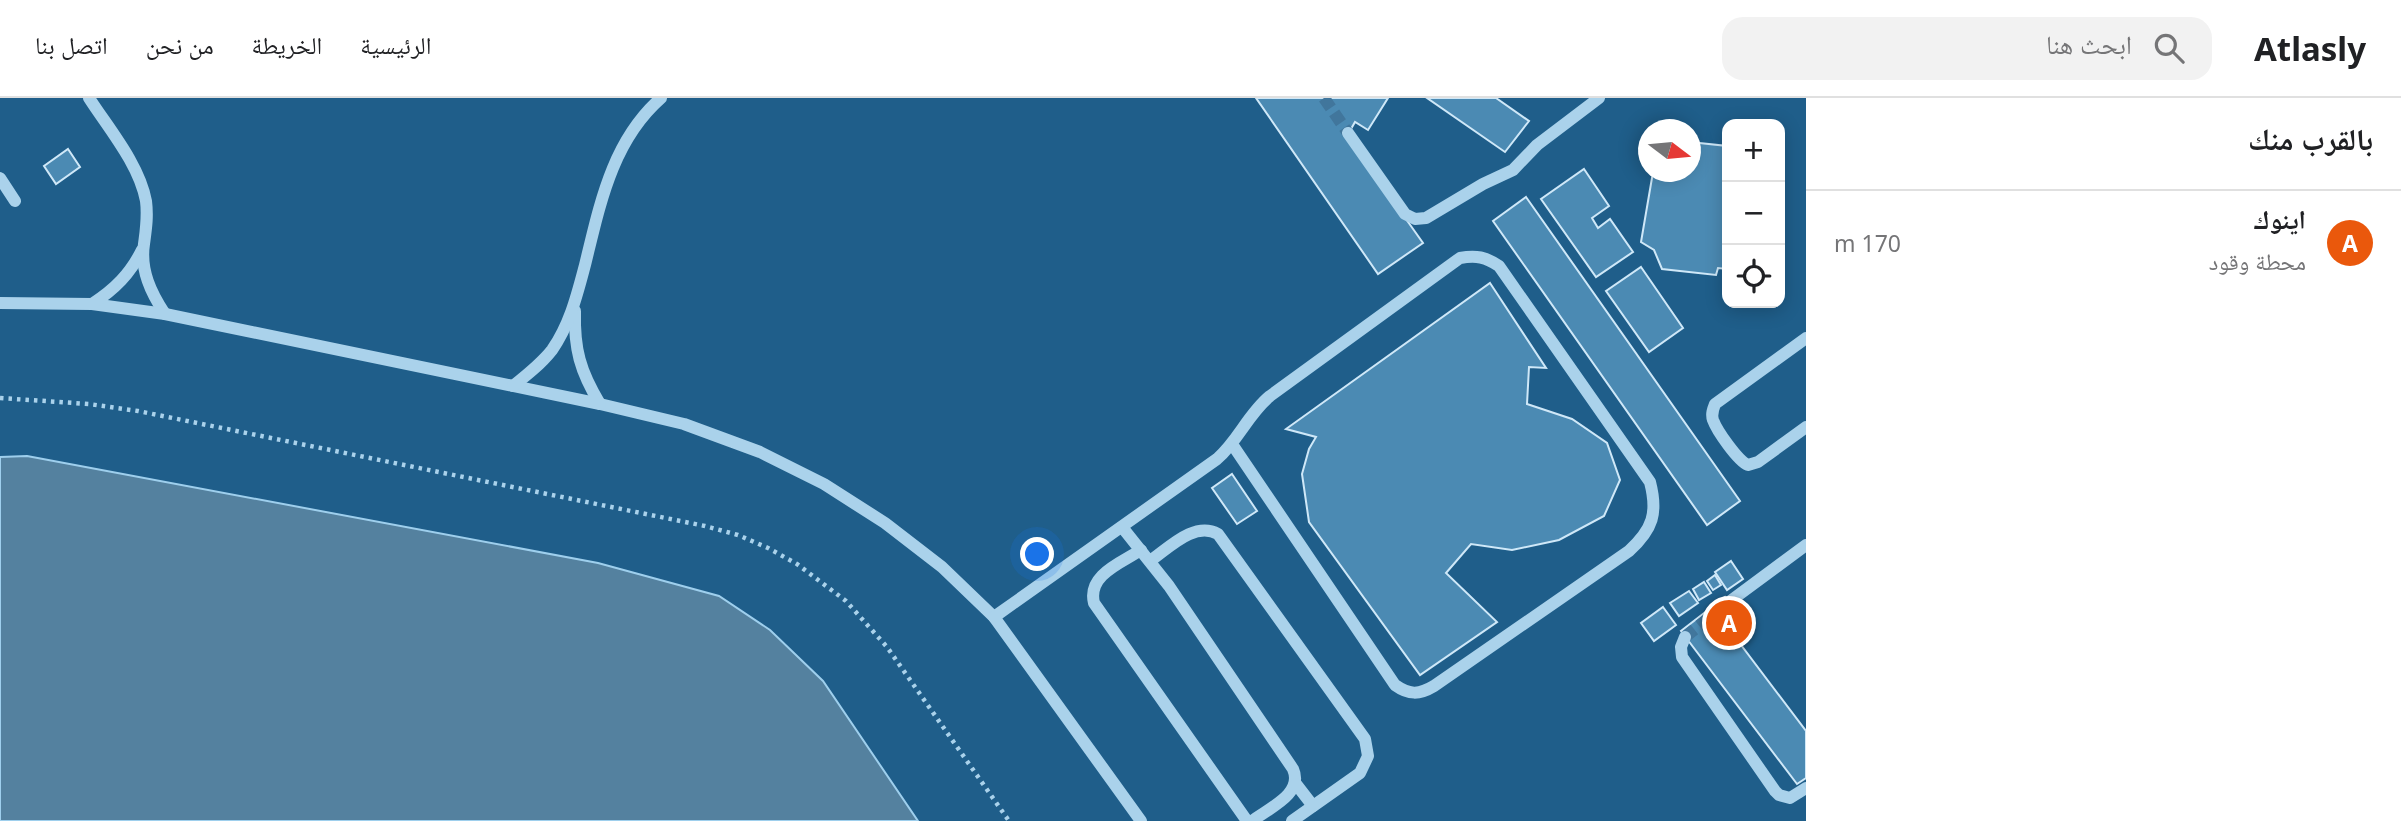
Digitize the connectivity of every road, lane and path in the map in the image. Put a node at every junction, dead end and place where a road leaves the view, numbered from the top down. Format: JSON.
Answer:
{"nodes":[{"id":1,"x":89,"y":98,"type":"edge"},
{"id":2,"x":661,"y":98,"type":"edge"},
{"id":3,"x":1597,"y":99,"type":"edge"},
{"id":4,"x":1348,"y":133,"type":"tunnel mouth"},
{"id":5,"x":0,"y":178,"type":"edge"},
{"id":6,"x":15,"y":201,"type":"dead end"},
{"id":7,"x":143,"y":246,"type":"junction"},
{"id":8,"x":0,"y":303,"type":"edge"},
{"id":9,"x":575,"y":303,"type":"junction"},
{"id":10,"x":92,"y":304,"type":"junction"},
{"id":11,"x":165,"y":314,"type":"junction"},
{"id":12,"x":1806,"y":338,"type":"edge"},
{"id":13,"x":513,"y":386,"type":"junction"},
{"id":14,"x":0,"y":398,"type":"edge"},
{"id":15,"x":600,"y":404,"type":"junction"},
{"id":16,"x":1806,"y":427,"type":"edge"},
{"id":17,"x":1232,"y":444,"type":"junction"},
{"id":18,"x":1122,"y":527,"type":"junction"},
{"id":19,"x":1806,"y":545,"type":"edge"},
{"id":20,"x":1141,"y":550,"type":"junction"},
{"id":21,"x":1150,"y":561,"type":"junction"},
{"id":22,"x":1729,"y":602,"type":"tunnel mouth"},
{"id":23,"x":994,"y":617,"type":"junction"},
{"id":24,"x":1685,"y":637,"type":"dead end"},
{"id":25,"x":1296,"y":784,"type":"junction"},
{"id":26,"x":1806,"y":788,"type":"edge"},
{"id":27,"x":1313,"y":806,"type":"junction"},
{"id":28,"x":1009,"y":821,"type":"edge"},
{"id":29,"x":1141,"y":821,"type":"edge"},
{"id":30,"x":1250,"y":821,"type":"edge"},
{"id":31,"x":1292,"y":821,"type":"edge"}],
"edges":[{"from":1,"to":7,"type":"street"},
{"from":2,"to":9,"type":"street"},
{"from":3,"to":4,"type":"street"},
{"from":5,"to":6,"type":"street"},
{"from":7,"to":10,"type":"street"},
{"from":7,"to":11,"type":"street"},
{"from":8,"to":10,"type":"street"},
{"from":9,"to":13,"type":"street"},
{"from":9,"to":15,"type":"street"},
{"from":10,"to":11,"type":"street"},
{"from":11,"to":13,"type":"street"},
{"from":12,"to":16,"type":"street"},
{"from":13,"to":15,"type":"street"},
{"from":14,"to":28,"type":"path"},
{"from":15,"to":23,"type":"street"},
{"from":17,"to":17,"type":"street"},
{"from":17,"to":18,"type":"street"},
{"from":18,"to":20,"type":"street"},
{"from":18,"to":23,"type":"street"},
{"from":19,"to":22,"type":"street"},
{"from":20,"to":21,"type":"street"},
{"from":20,"to":30,"type":"street"},
{"from":21,"to":25,"type":"street"},
{"from":21,"to":27,"type":"street"},
{"from":23,"to":29,"type":"street"},
{"from":24,"to":26,"type":"street"},
{"from":25,"to":27,"type":"street"},
{"from":25,"to":30,"type":"street"},
{"from":27,"to":31,"type":"street"}]}
